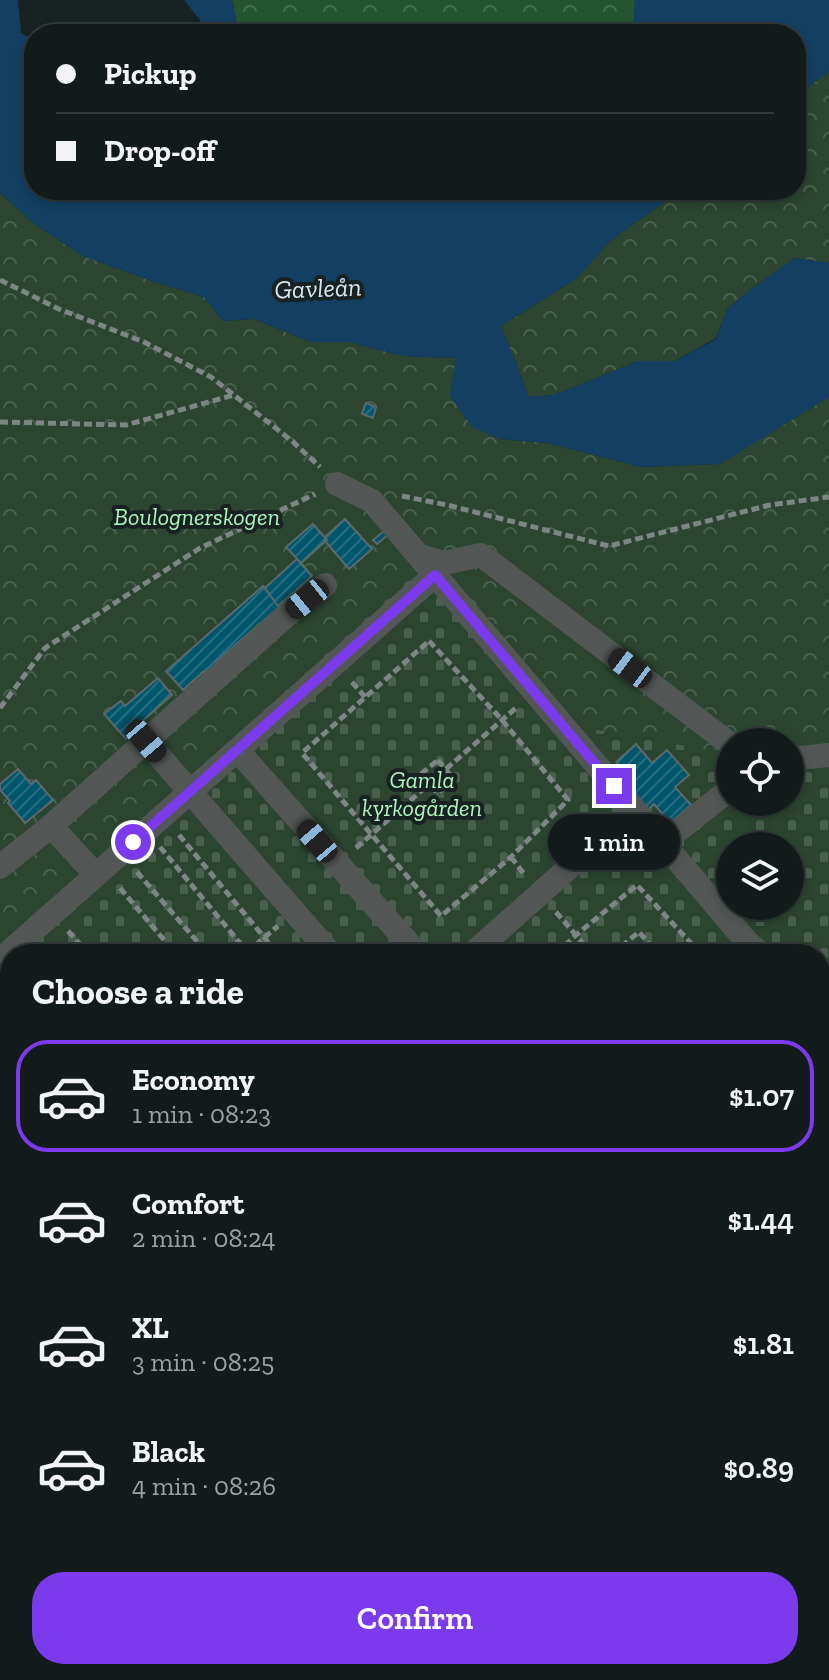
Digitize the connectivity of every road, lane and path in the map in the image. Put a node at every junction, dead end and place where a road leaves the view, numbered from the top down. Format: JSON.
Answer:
{"nodes":[{"id":1,"x":0,"y":280,"type":"edge"},
{"id":2,"x":234,"y":395,"type":"junction"},
{"id":3,"x":0,"y":422,"type":"edge"},
{"id":4,"x":337,"y":484,"type":"junction"},
{"id":5,"x":400,"y":496,"type":"dead end"},
{"id":6,"x":829,"y":497,"type":"edge"},
{"id":7,"x":427,"y":566,"type":"junction"},
{"id":8,"x":325,"y":585,"type":"dead end"},
{"id":9,"x":534,"y":692,"type":"junction"},
{"id":10,"x":0,"y":708,"type":"edge"},
{"id":11,"x":502,"y":720,"type":"junction"},
{"id":12,"x":716,"y":733,"type":"edge"},
{"id":13,"x":146,"y":741,"type":"junction"},
{"id":14,"x":237,"y":750,"type":"junction"},
{"id":15,"x":829,"y":755,"type":"edge"},
{"id":16,"x":804,"y":758,"type":"edge"},
{"id":17,"x":446,"y":769,"type":"junction"},
{"id":18,"x":429,"y":784,"type":"junction"},
{"id":19,"x":190,"y":792,"type":"junction"},
{"id":20,"x":716,"y":800,"type":"edge"},
{"id":21,"x":634,"y":810,"type":"junction"},
{"id":22,"x":155,"y":823,"type":"junction"},
{"id":23,"x":51,"y":826,"type":"junction"},
{"id":24,"x":372,"y":836,"type":"junction"},
{"id":25,"x":664,"y":842,"type":"junction"},
{"id":26,"x":337,"y":864,"type":"junction"},
{"id":27,"x":107,"y":865,"type":"junction"},
{"id":28,"x":0,"y":867,"type":"edge"},
{"id":29,"x":294,"y":912,"type":"junction"},
{"id":30,"x":264,"y":938,"type":"junction"},
{"id":31,"x":22,"y":944,"type":"edge"},
{"id":32,"x":168,"y":944,"type":"edge"},
{"id":33,"x":197,"y":944,"type":"edge"},
{"id":34,"x":241,"y":944,"type":"edge"},
{"id":35,"x":257,"y":944,"type":"edge"},
{"id":36,"x":269,"y":944,"type":"edge"},
{"id":37,"x":322,"y":944,"type":"edge"},
{"id":38,"x":409,"y":944,"type":"edge"},
{"id":39,"x":483,"y":944,"type":"edge"},
{"id":40,"x":567,"y":944,"type":"edge"},
{"id":41,"x":624,"y":944,"type":"edge"},
{"id":42,"x":649,"y":944,"type":"edge"},
{"id":43,"x":692,"y":944,"type":"edge"},
{"id":44,"x":749,"y":944,"type":"edge"}],
"edges":[{"from":1,"to":2,"type":"path"},
{"from":2,"to":3,"type":"path"},
{"from":2,"to":4,"type":"path"},
{"from":4,"to":7,"type":"street"},
{"from":4,"to":10,"type":"path"},
{"from":5,"to":6,"type":"path"},
{"from":7,"to":9,"type":"street"},
{"from":7,"to":12,"type":"street"},
{"from":7,"to":14,"type":"street"},
{"from":8,"to":13,"type":"street"},
{"from":9,"to":11,"type":"path"},
{"from":9,"to":21,"type":"street"},
{"from":11,"to":17,"type":"path"},
{"from":11,"to":24,"type":"path"},
{"from":11,"to":24,"type":"path"},
{"from":13,"to":19,"type":"street"},
{"from":13,"to":23,"type":"street"},
{"from":14,"to":19,"type":"street"},
{"from":14,"to":26,"type":"street"},
{"from":15,"to":16,"type":"street"},
{"from":17,"to":18,"type":"path"},
{"from":17,"to":18,"type":"path"},
{"from":18,"to":24,"type":"path"},
{"from":19,"to":22,"type":"street"},
{"from":19,"to":29,"type":"street"},
{"from":20,"to":25,"type":"street"},
{"from":21,"to":25,"type":"street"},
{"from":21,"to":39,"type":"street"},
{"from":22,"to":27,"type":"street"},
{"from":22,"to":30,"type":"path"},
{"from":22,"to":34,"type":"path"},
{"from":23,"to":27,"type":"street"},
{"from":23,"to":28,"type":"street"},
{"from":24,"to":26,"type":"path"},
{"from":25,"to":44,"type":"street"},
{"from":26,"to":38,"type":"street"},
{"from":27,"to":31,"type":"street"},
{"from":27,"to":32,"type":"path"},
{"from":27,"to":33,"type":"path"},
{"from":29,"to":30,"type":"path"},
{"from":29,"to":37,"type":"street"},
{"from":30,"to":35,"type":"path"},
{"from":30,"to":36,"type":"path"},
{"from":40,"to":43,"type":"path"},
{"from":41,"to":42,"type":"path"}]}
